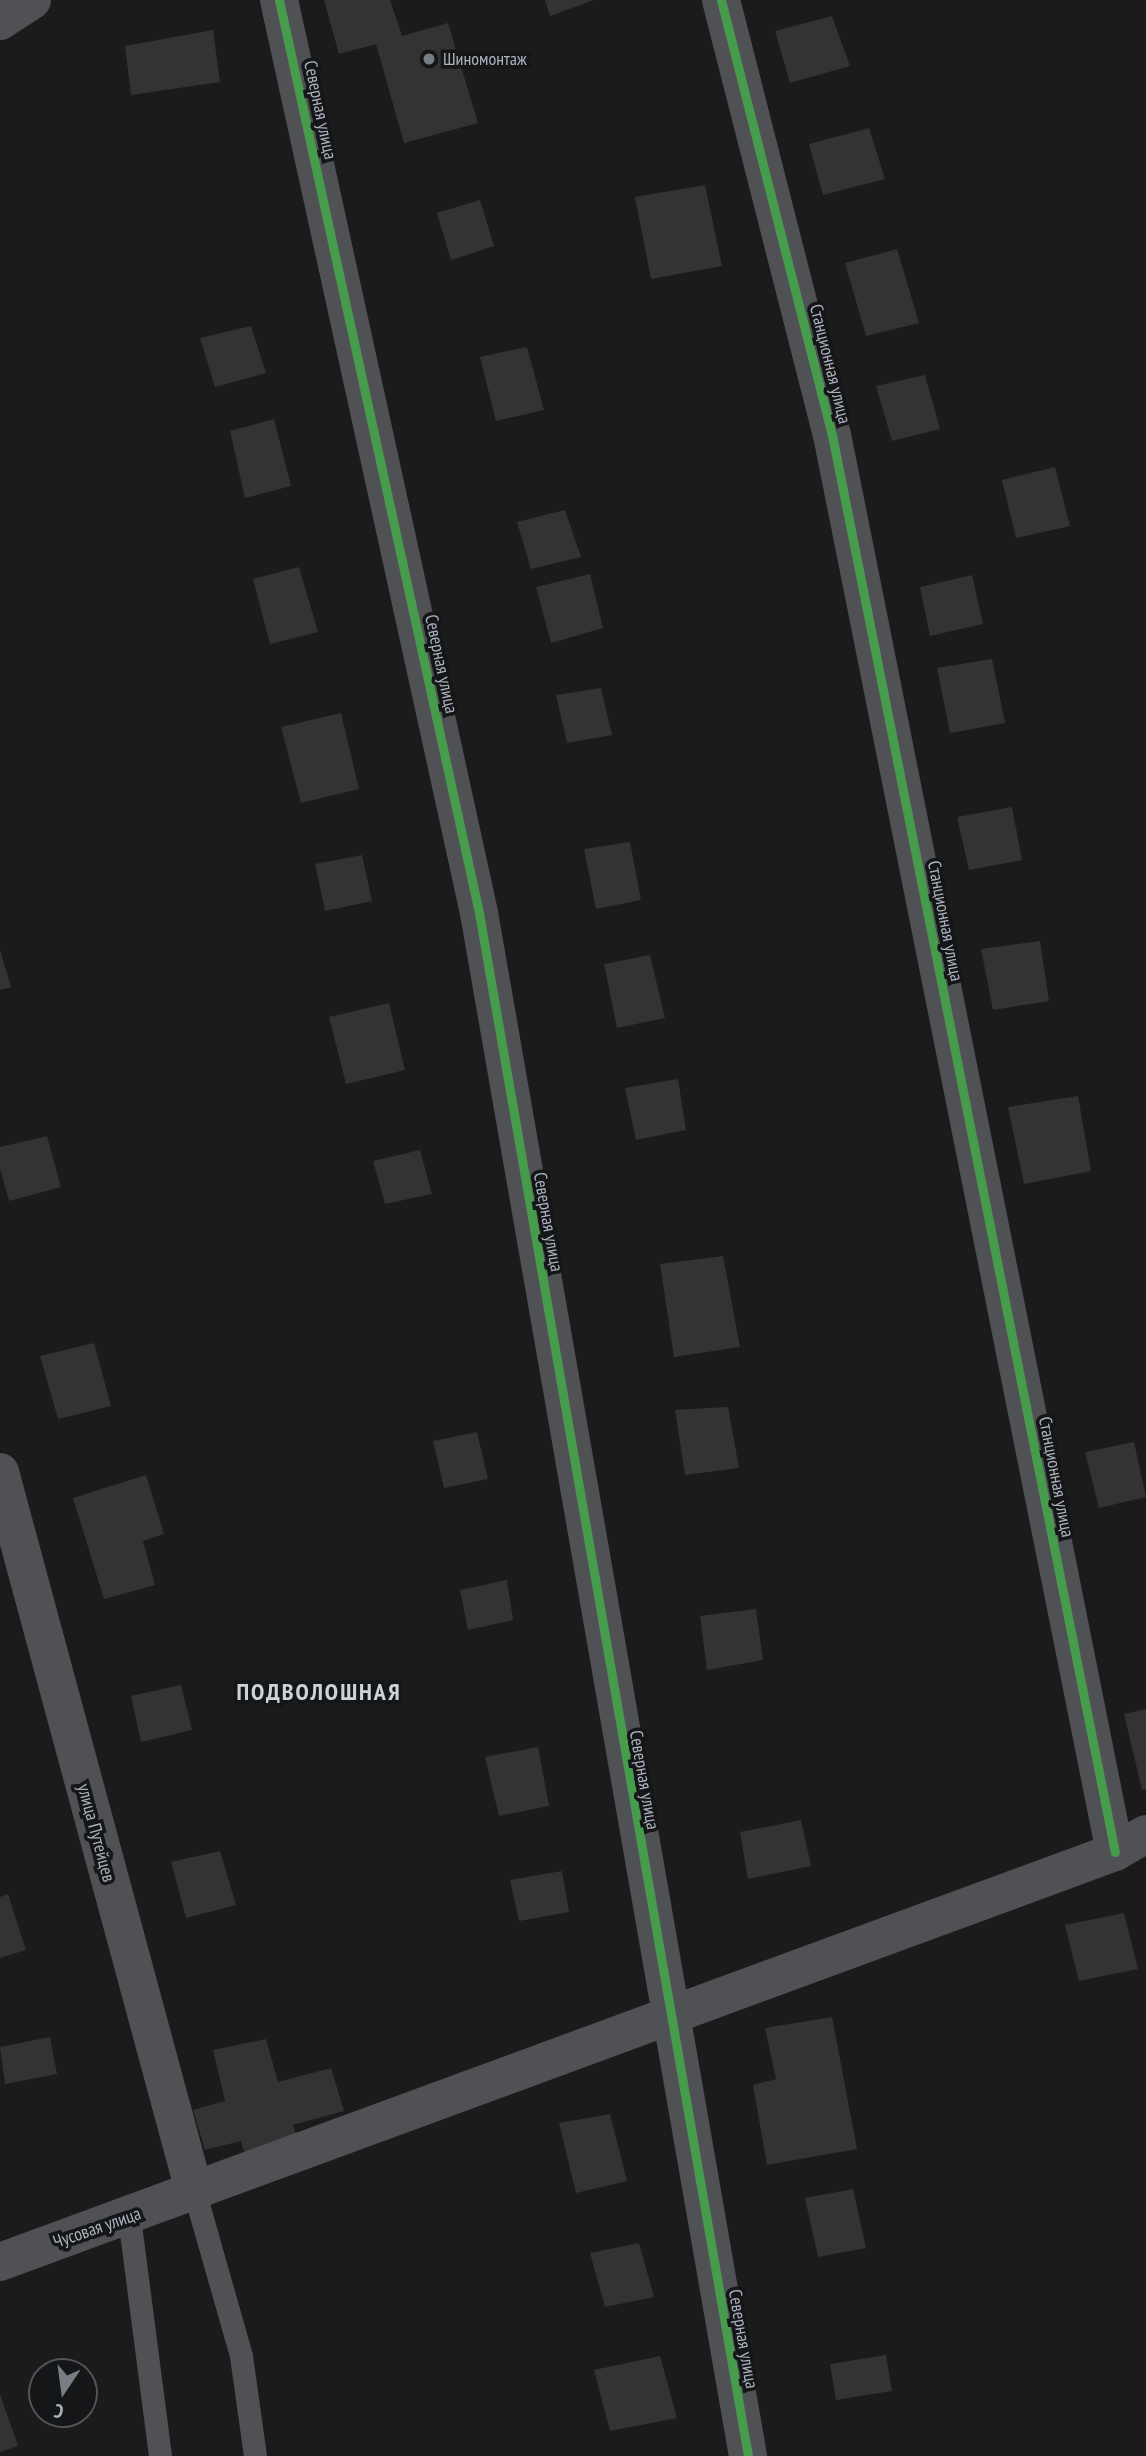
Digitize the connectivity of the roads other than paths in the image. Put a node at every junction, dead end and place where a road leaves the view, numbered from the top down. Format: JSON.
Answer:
{"nodes":[{"id":1,"x":32,"y":0,"type":"edge"},
{"id":2,"x":279,"y":0,"type":"edge"},
{"id":3,"x":721,"y":0,"type":"edge"},
{"id":4,"x":0,"y":20,"type":"edge"},
{"id":5,"x":0,"y":1472,"type":"edge"},
{"id":6,"x":14,"y":1594,"type":"edge"},
{"id":7,"x":1130,"y":1843,"type":"edge"},
{"id":8,"x":669,"y":2014,"type":"junction"},
{"id":9,"x":195,"y":2194,"type":"junction"},
{"id":10,"x":129,"y":2217,"type":"junction"},
{"id":11,"x":0,"y":2262,"type":"edge"},
{"id":12,"x":160,"y":2456,"type":"edge"},
{"id":13,"x":255,"y":2456,"type":"edge"},
{"id":14,"x":748,"y":2456,"type":"edge"}],
"edges":[{"from":1,"to":4,"type":"street"},
{"from":2,"to":8,"type":"street","name":"Северная улица"},
{"from":3,"to":7,"type":"street","name":"Станционная улица"},
{"from":5,"to":6,"type":"street","name":"улица Путейцев"},
{"from":6,"to":9,"type":"street","name":"улица Путейцев"},
{"from":7,"to":8,"type":"street","name":"Чусовая улица"},
{"from":8,"to":9,"type":"street","name":"Чусовая улица"},
{"from":8,"to":14,"type":"street","name":"Северная улица"},
{"from":9,"to":10,"type":"street","name":"Чусовая улица"},
{"from":9,"to":13,"type":"lane"},
{"from":10,"to":11,"type":"street","name":"Чусовая улица"},
{"from":10,"to":12,"type":"lane"}]}
